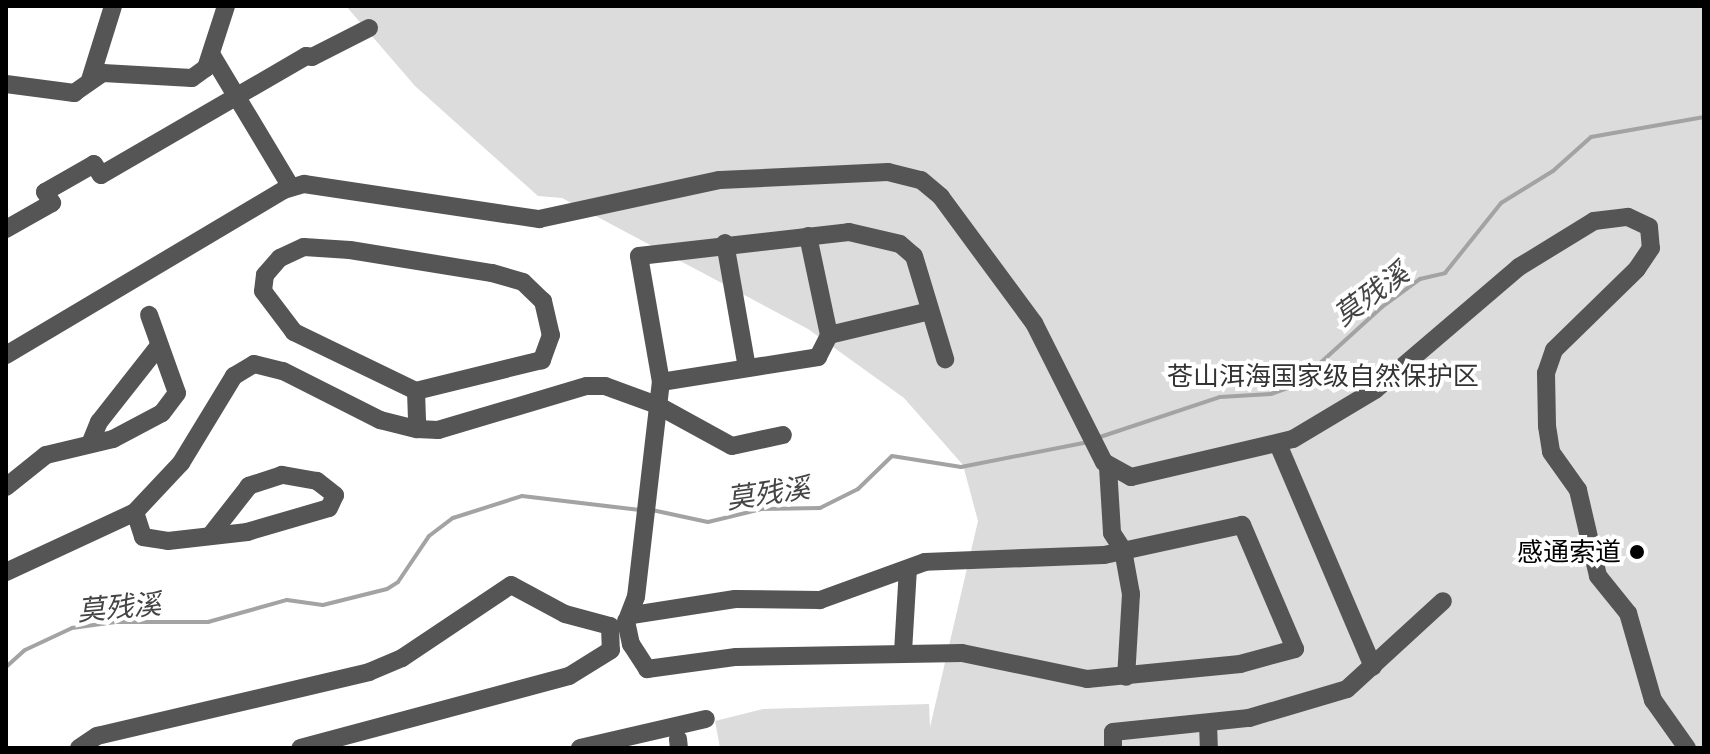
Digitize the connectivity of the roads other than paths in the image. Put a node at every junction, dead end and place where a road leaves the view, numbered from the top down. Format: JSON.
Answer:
{"nodes":[{"id":1,"x":113,"y":6,"type":"edge"},
{"id":2,"x":226,"y":6,"type":"edge"},
{"id":3,"x":369,"y":28,"type":"dead end"},
{"id":4,"x":211,"y":54,"type":"junction"},
{"id":5,"x":90,"y":80,"type":"junction"},
{"id":6,"x":6,"y":84,"type":"edge"},
{"id":7,"x":236,"y":96,"type":"junction"},
{"id":8,"x":291,"y":187,"type":"junction"},
{"id":9,"x":6,"y":229,"type":"edge"},
{"id":10,"x":808,"y":236,"type":"junction"},
{"id":11,"x":725,"y":243,"type":"junction"},
{"id":12,"x":930,"y":311,"type":"junction"},
{"id":13,"x":149,"y":315,"type":"dead end"},
{"id":14,"x":6,"y":331,"type":"edge"},
{"id":15,"x":829,"y":335,"type":"junction"},
{"id":16,"x":158,"y":347,"type":"junction"},
{"id":17,"x":12,"y":351,"type":"edge"},
{"id":18,"x":945,"y":359,"type":"dead end"},
{"id":19,"x":747,"y":368,"type":"junction"},
{"id":20,"x":661,"y":382,"type":"junction"},
{"id":21,"x":416,"y":391,"type":"junction"},
{"id":22,"x":657,"y":405,"type":"junction"},
{"id":23,"x":417,"y":429,"type":"junction"},
{"id":24,"x":783,"y":435,"type":"dead end"},
{"id":25,"x":90,"y":444,"type":"junction"},
{"id":26,"x":1278,"y":444,"type":"junction"},
{"id":27,"x":1106,"y":464,"type":"junction"},
{"id":28,"x":6,"y":487,"type":"edge"},
{"id":29,"x":135,"y":512,"type":"junction"},
{"id":30,"x":210,"y":536,"type":"junction"},
{"id":31,"x":1123,"y":550,"type":"junction"},
{"id":32,"x":908,"y":569,"type":"junction"},
{"id":33,"x":6,"y":572,"type":"edge"},
{"id":34,"x":1443,"y":601,"type":"dead end"},
{"id":35,"x":623,"y":621,"type":"junction"},
{"id":36,"x":631,"y":644,"type":"junction"},
{"id":37,"x":611,"y":650,"type":"junction"},
{"id":38,"x":903,"y":652,"type":"junction"},
{"id":39,"x":1373,"y":667,"type":"junction"},
{"id":40,"x":1126,"y":677,"type":"junction"},
{"id":41,"x":706,"y":719,"type":"dead end"},
{"id":42,"x":1208,"y":723,"type":"junction"},
{"id":43,"x":79,"y":748,"type":"edge"},
{"id":44,"x":300,"y":748,"type":"edge"},
{"id":45,"x":580,"y":748,"type":"edge"},
{"id":46,"x":1113,"y":748,"type":"edge"},
{"id":47,"x":1209,"y":748,"type":"edge"},
{"id":48,"x":1687,"y":748,"type":"edge"}],
"edges":[{"from":1,"to":5,"type":"street"},
{"from":2,"to":4,"type":"street"},
{"from":3,"to":7,"type":"street"},
{"from":4,"to":5,"type":"street"},
{"from":4,"to":7,"type":"street"},
{"from":5,"to":6,"type":"street"},
{"from":7,"to":8,"type":"street"},
{"from":7,"to":9,"type":"street"},
{"from":8,"to":17,"type":"street"},
{"from":8,"to":27,"type":"street"},
{"from":10,"to":11,"type":"street"},
{"from":10,"to":12,"type":"street"},
{"from":10,"to":15,"type":"street"},
{"from":11,"to":19,"type":"street"},
{"from":11,"to":20,"type":"street"},
{"from":12,"to":15,"type":"street"},
{"from":12,"to":18,"type":"street"},
{"from":13,"to":16,"type":"street"},
{"from":14,"to":17,"type":"street"},
{"from":15,"to":19,"type":"street"},
{"from":16,"to":25,"type":"street"},
{"from":16,"to":25,"type":"street"},
{"from":19,"to":20,"type":"street"},
{"from":20,"to":22,"type":"street"},
{"from":21,"to":21,"type":"street"},
{"from":21,"to":23,"type":"street"},
{"from":22,"to":23,"type":"street"},
{"from":22,"to":24,"type":"street"},
{"from":22,"to":35,"type":"street"},
{"from":23,"to":29,"type":"street"},
{"from":25,"to":28,"type":"street"},
{"from":26,"to":27,"type":"street"},
{"from":26,"to":39,"type":"street"},
{"from":26,"to":48,"type":"street"},
{"from":27,"to":31,"type":"street"},
{"from":29,"to":30,"type":"street"},
{"from":29,"to":33,"type":"street"},
{"from":30,"to":30,"type":"street"},
{"from":31,"to":32,"type":"street"},
{"from":31,"to":40,"type":"street"},
{"from":31,"to":40,"type":"street"},
{"from":32,"to":35,"type":"street"},
{"from":32,"to":38,"type":"street"},
{"from":34,"to":39,"type":"street"},
{"from":35,"to":36,"type":"street"},
{"from":35,"to":37,"type":"street"},
{"from":35,"to":43,"type":"street"},
{"from":36,"to":37,"type":"street"},
{"from":36,"to":38,"type":"street"},
{"from":37,"to":44,"type":"street"},
{"from":38,"to":40,"type":"street"},
{"from":39,"to":42,"type":"street"},
{"from":41,"to":45,"type":"street"},
{"from":42,"to":46,"type":"street"},
{"from":42,"to":47,"type":"street"}]}
